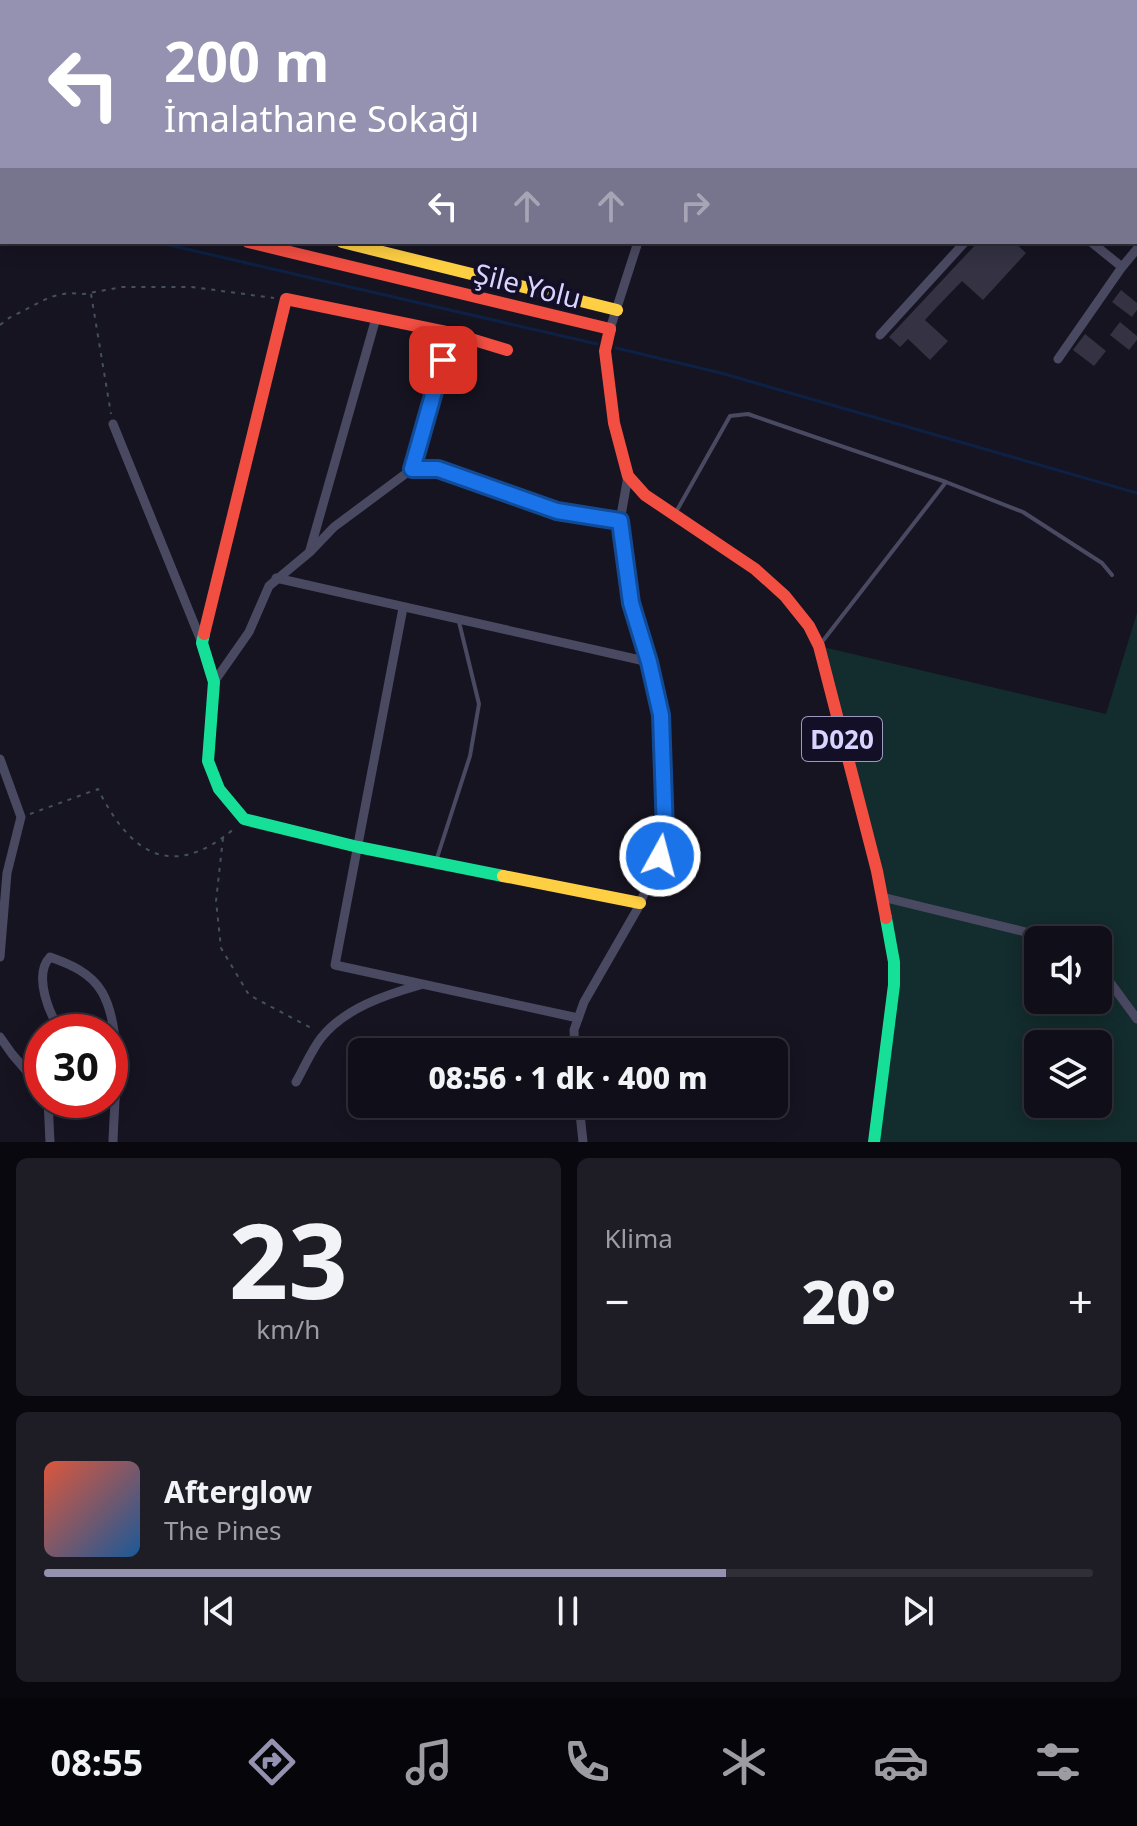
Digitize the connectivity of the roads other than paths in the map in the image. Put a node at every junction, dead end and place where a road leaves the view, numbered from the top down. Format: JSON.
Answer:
{"nodes":[{"id":1,"x":256,"y":244,"type":"edge"},
{"id":2,"x":350,"y":244,"type":"edge"},
{"id":3,"x":637,"y":244,"type":"edge"},
{"id":4,"x":963,"y":244,"type":"edge"},
{"id":5,"x":1093,"y":244,"type":"edge"},
{"id":6,"x":1137,"y":249,"type":"edge"},
{"id":7,"x":1122,"y":267,"type":"junction"},
{"id":8,"x":617,"y":310,"type":"junction"},
{"id":9,"x":376,"y":318,"type":"junction"},
{"id":10,"x":610,"y":329,"type":"junction"},
{"id":11,"x":451,"y":333,"type":"junction"},
{"id":12,"x":880,"y":335,"type":"dead end"},
{"id":13,"x":507,"y":350,"type":"dead end"},
{"id":14,"x":1058,"y":359,"type":"dead end"},
{"id":15,"x":113,"y":424,"type":"road end"},
{"id":16,"x":412,"y":469,"type":"junction"},
{"id":17,"x":628,"y":476,"type":"junction"},
{"id":18,"x":946,"y":482,"type":"junction"},
{"id":19,"x":674,"y":514,"type":"junction"},
{"id":20,"x":620,"y":521,"type":"junction"},
{"id":21,"x":309,"y":552,"type":"junction"},
{"id":22,"x":1112,"y":575,"type":"dead end"},
{"id":23,"x":276,"y":578,"type":"junction"},
{"id":24,"x":403,"y":608,"type":"junction"},
{"id":25,"x":458,"y":620,"type":"junction"},
{"id":26,"x":202,"y":643,"type":"junction"},
{"id":27,"x":819,"y":646,"type":"junction"},
{"id":28,"x":649,"y":662,"type":"junction"},
{"id":29,"x":214,"y":682,"type":"junction"},
{"id":30,"x":0,"y":759,"type":"edge"},
{"id":31,"x":358,"y":847,"type":"junction"},
{"id":32,"x":435,"y":863,"type":"junction"},
{"id":33,"x":882,"y":897,"type":"junction"},
{"id":34,"x":640,"y":903,"type":"junction"},
{"id":35,"x":1024,"y":932,"type":"edge"},
{"id":36,"x":0,"y":957,"type":"edge"},
{"id":37,"x":423,"y":984,"type":"junction"},
{"id":38,"x":1112,"y":985,"type":"edge"},
{"id":39,"x":51,"y":1014,"type":"edge"},
{"id":40,"x":110,"y":1014,"type":"edge"},
{"id":41,"x":578,"y":1018,"type":"junction"},
{"id":42,"x":1137,"y":1019,"type":"edge"},
{"id":43,"x":0,"y":1037,"type":"edge"},
{"id":44,"x":574,"y":1038,"type":"edge"},
{"id":45,"x":24,"y":1068,"type":"edge"},
{"id":46,"x":296,"y":1082,"type":"dead end"},
{"id":47,"x":49,"y":1118,"type":"edge"},
{"id":48,"x":113,"y":1118,"type":"edge"},
{"id":49,"x":580,"y":1118,"type":"edge"},
{"id":50,"x":50,"y":1142,"type":"edge"},
{"id":51,"x":113,"y":1142,"type":"edge"},
{"id":52,"x":583,"y":1142,"type":"edge"},
{"id":53,"x":874,"y":1142,"type":"edge"}],
"edges":[{"from":1,"to":10,"type":"main road","name":"Şile Yolu"},
{"from":2,"to":8,"type":"main road","name":"Şile Yolu"},
{"from":3,"to":8,"type":"street"},
{"from":4,"to":12,"type":"street"},
{"from":5,"to":7,"type":"street"},
{"from":6,"to":7,"type":"street"},
{"from":7,"to":14,"type":"street"},
{"from":8,"to":10,"type":"street"},
{"from":9,"to":11,"type":"main road"},
{"from":9,"to":21,"type":"street"},
{"from":9,"to":26,"type":"main road"},
{"from":10,"to":17,"type":"main road"},
{"from":11,"to":13,"type":"main road"},
{"from":11,"to":16,"type":"street"},
{"from":15,"to":26,"type":"street"},
{"from":16,"to":20,"type":"street"},
{"from":16,"to":21,"type":"street"},
{"from":17,"to":19,"type":"main road","number":"D020"},
{"from":17,"to":20,"type":"street"},
{"from":18,"to":19,"type":"lane"},
{"from":18,"to":22,"type":"lane"},
{"from":18,"to":27,"type":"lane"},
{"from":19,"to":27,"type":"main road","number":"D020"},
{"from":20,"to":28,"type":"street"},
{"from":21,"to":23,"type":"street"},
{"from":23,"to":24,"type":"street"},
{"from":23,"to":29,"type":"street"},
{"from":24,"to":25,"type":"street"},
{"from":24,"to":31,"type":"street"},
{"from":25,"to":28,"type":"street"},
{"from":25,"to":32,"type":"lane"},
{"from":26,"to":29,"type":"main road"},
{"from":27,"to":33,"type":"main road","number":"D020"},
{"from":28,"to":34,"type":"street"},
{"from":29,"to":31,"type":"main road"},
{"from":30,"to":36,"type":"street"},
{"from":31,"to":32,"type":"main road"},
{"from":31,"to":37,"type":"street"},
{"from":32,"to":34,"type":"main road"},
{"from":33,"to":35,"type":"street"},
{"from":33,"to":53,"type":"main road","number":"D020"},
{"from":34,"to":41,"type":"street"},
{"from":37,"to":41,"type":"street"},
{"from":37,"to":46,"type":"street"},
{"from":38,"to":42,"type":"street"},
{"from":39,"to":40,"type":"street"},
{"from":41,"to":44,"type":"street"},
{"from":43,"to":45,"type":"street"},
{"from":47,"to":50,"type":"street"},
{"from":48,"to":51,"type":"street"},
{"from":49,"to":52,"type":"street"}]}
